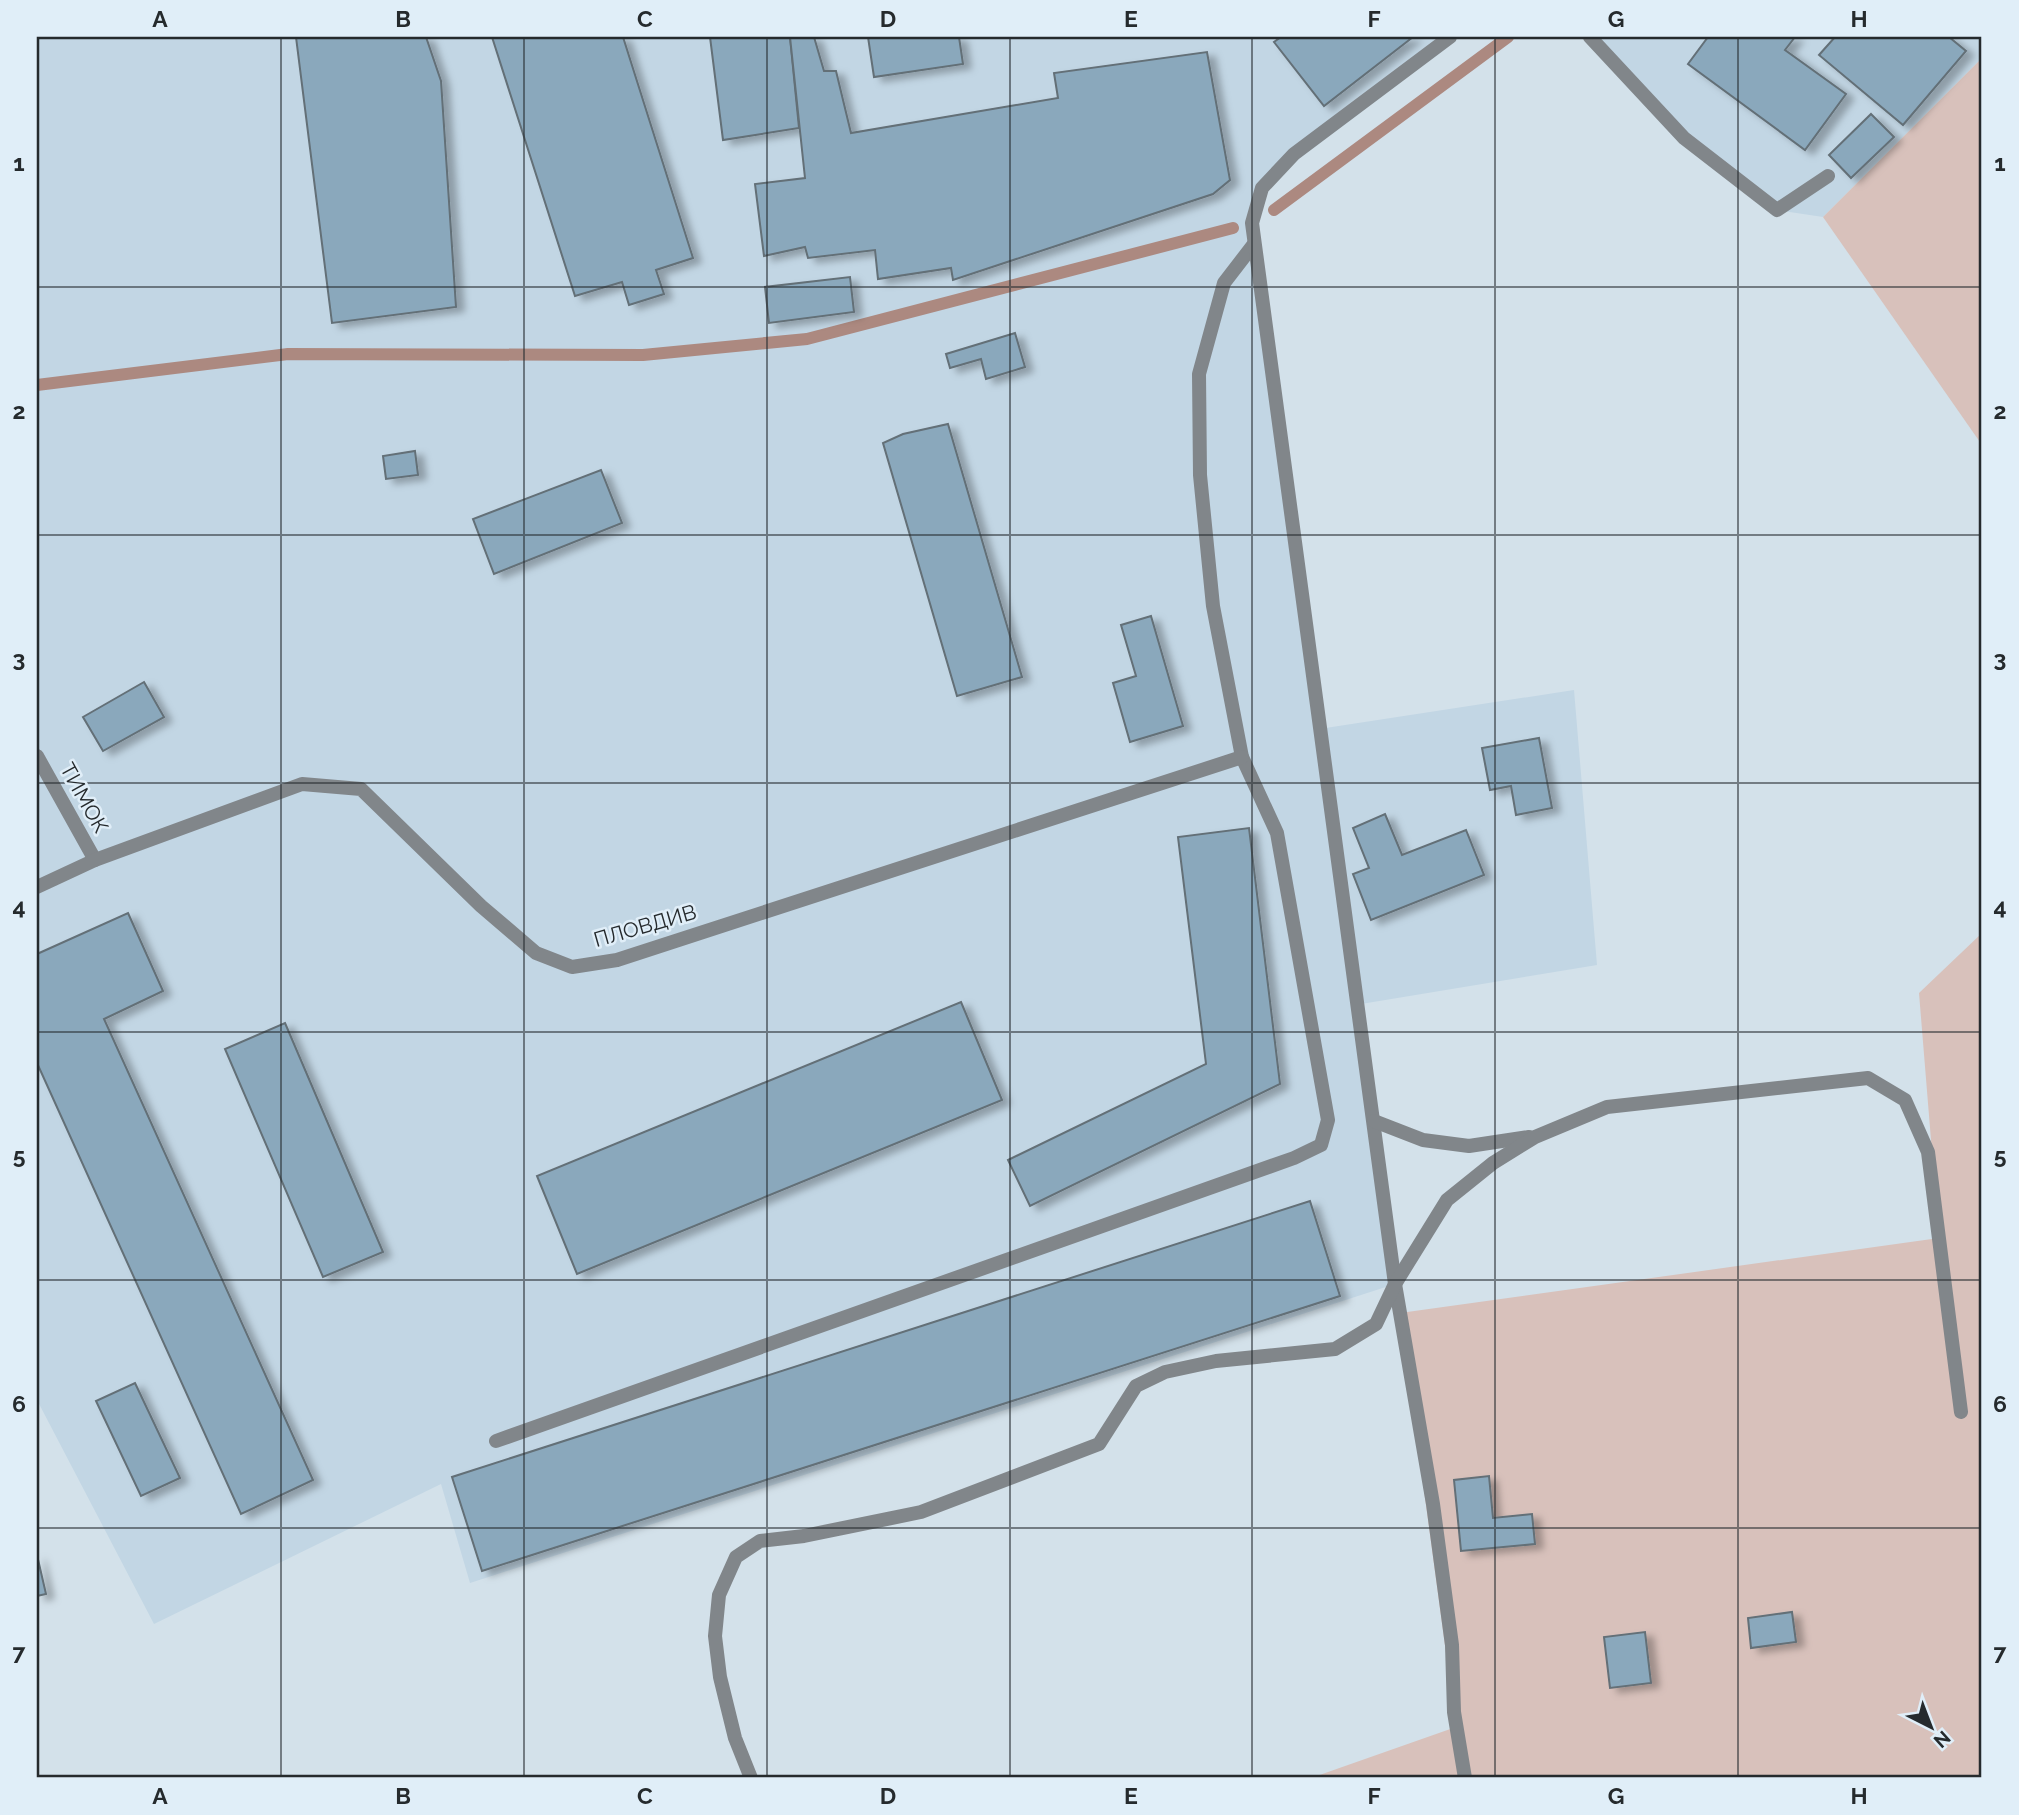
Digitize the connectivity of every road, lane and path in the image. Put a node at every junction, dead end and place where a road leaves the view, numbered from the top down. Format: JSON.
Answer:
{"nodes":[{"id":1,"x":1450,"y":37,"type":"edge"},
{"id":2,"x":1590,"y":37,"type":"edge"},
{"id":3,"x":1828,"y":176,"type":"dead end"},
{"id":4,"x":1254,"y":244,"type":"junction"},
{"id":5,"x":37,"y":756,"type":"edge"},
{"id":6,"x":1242,"y":757,"type":"junction"},
{"id":7,"x":94,"y":860,"type":"junction"},
{"id":8,"x":37,"y":887,"type":"edge"},
{"id":9,"x":1374,"y":1122,"type":"junction"},
{"id":10,"x":1535,"y":1137,"type":"junction"},
{"id":11,"x":1395,"y":1284,"type":"junction"},
{"id":12,"x":1961,"y":1412,"type":"dead end"},
{"id":13,"x":496,"y":1441,"type":"dead end"},
{"id":14,"x":751,"y":1778,"type":"edge"},
{"id":15,"x":1465,"y":1778,"type":"edge"}],
"edges":[{"from":1,"to":4,"type":"street"},
{"from":2,"to":3,"type":"street"},
{"from":4,"to":6,"type":"street"},
{"from":4,"to":9,"type":"street"},
{"from":5,"to":7,"type":"street","name":"ТИМОК"},
{"from":6,"to":7,"type":"street","name":"ПЛОВДИВ"},
{"from":6,"to":13,"type":"street"},
{"from":7,"to":8,"type":"street","name":"ПЛОВДИВ"},
{"from":9,"to":10,"type":"street"},
{"from":9,"to":11,"type":"street"},
{"from":10,"to":11,"type":"street"},
{"from":10,"to":12,"type":"street"},
{"from":11,"to":14,"type":"street"},
{"from":11,"to":15,"type":"street"}]}
